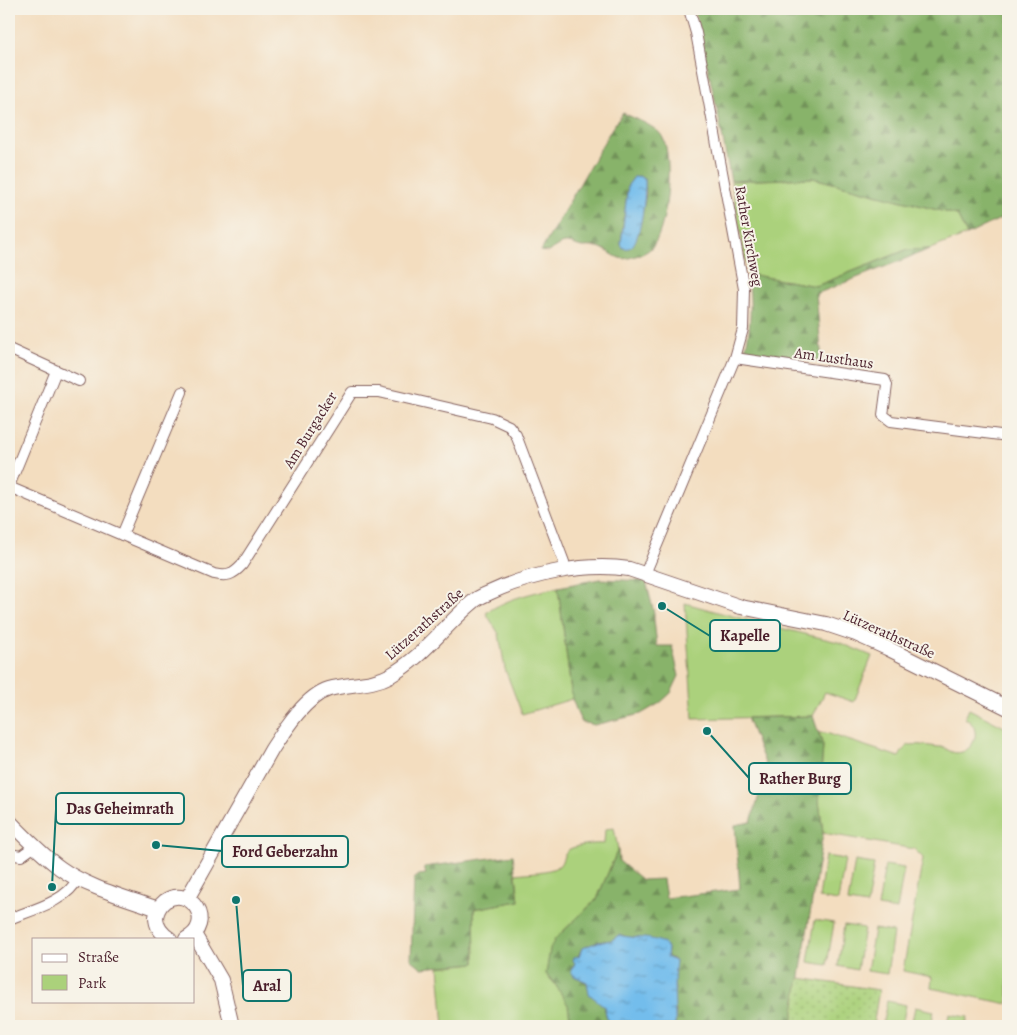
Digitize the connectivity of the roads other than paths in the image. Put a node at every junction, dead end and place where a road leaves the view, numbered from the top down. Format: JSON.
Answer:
{"nodes":[{"id":1,"x":689,"y":9,"type":"edge"},
{"id":2,"x":9,"y":349,"type":"edge"},
{"id":3,"x":735,"y":358,"type":"junction"},
{"id":4,"x":56,"y":371,"type":"junction"},
{"id":5,"x":79,"y":381,"type":"dead end"},
{"id":6,"x":182,"y":392,"type":"dead end"},
{"id":7,"x":1008,"y":436,"type":"edge"},
{"id":8,"x":9,"y":487,"type":"edge"},
{"id":9,"x":122,"y":535,"type":"junction"},
{"id":10,"x":563,"y":570,"type":"junction"},
{"id":11,"x":645,"y":574,"type":"junction"},
{"id":12,"x":1008,"y":708,"type":"edge"},
{"id":13,"x":9,"y":821,"type":"edge"},
{"id":14,"x":35,"y":846,"type":"junction"},
{"id":15,"x":9,"y":854,"type":"edge"},
{"id":16,"x":78,"y":878,"type":"junction"},
{"id":17,"x":186,"y":898,"type":"junction"},
{"id":18,"x":158,"y":909,"type":"junction"},
{"id":19,"x":9,"y":919,"type":"edge"},
{"id":20,"x":190,"y":936,"type":"edge"},
{"id":21,"x":169,"y":938,"type":"edge"},
{"id":22,"x":195,"y":941,"type":"edge"},
{"id":23,"x":232,"y":1026,"type":"edge"}],
"edges":[{"from":1,"to":3,"type":"street","name":"Rather Kirchweg"},
{"from":2,"to":4,"type":"street"},
{"from":3,"to":7,"type":"street","name":"Am Lusthaus"},
{"from":3,"to":11,"type":"street","name":"Rather Kirchweg"},
{"from":4,"to":5,"type":"street"},
{"from":4,"to":8,"type":"street"},
{"from":6,"to":9,"type":"street"},
{"from":8,"to":9,"type":"street","name":"Am Burgacker"},
{"from":9,"to":10,"type":"street","name":"Am Burgacker"},
{"from":10,"to":11,"type":"street","name":"Lützerathstraße"},
{"from":10,"to":17,"type":"street","name":"Lützerathstraße"},
{"from":11,"to":12,"type":"street","name":"Lützerathstraße"},
{"from":13,"to":14,"type":"street"},
{"from":14,"to":15,"type":"street"},
{"from":14,"to":16,"type":"street"},
{"from":16,"to":18,"type":"street"},
{"from":16,"to":19,"type":"street"},
{"from":17,"to":18,"type":"street"},
{"from":17,"to":20,"type":"street"},
{"from":18,"to":21,"type":"street"},
{"from":22,"to":23,"type":"street"}]}
